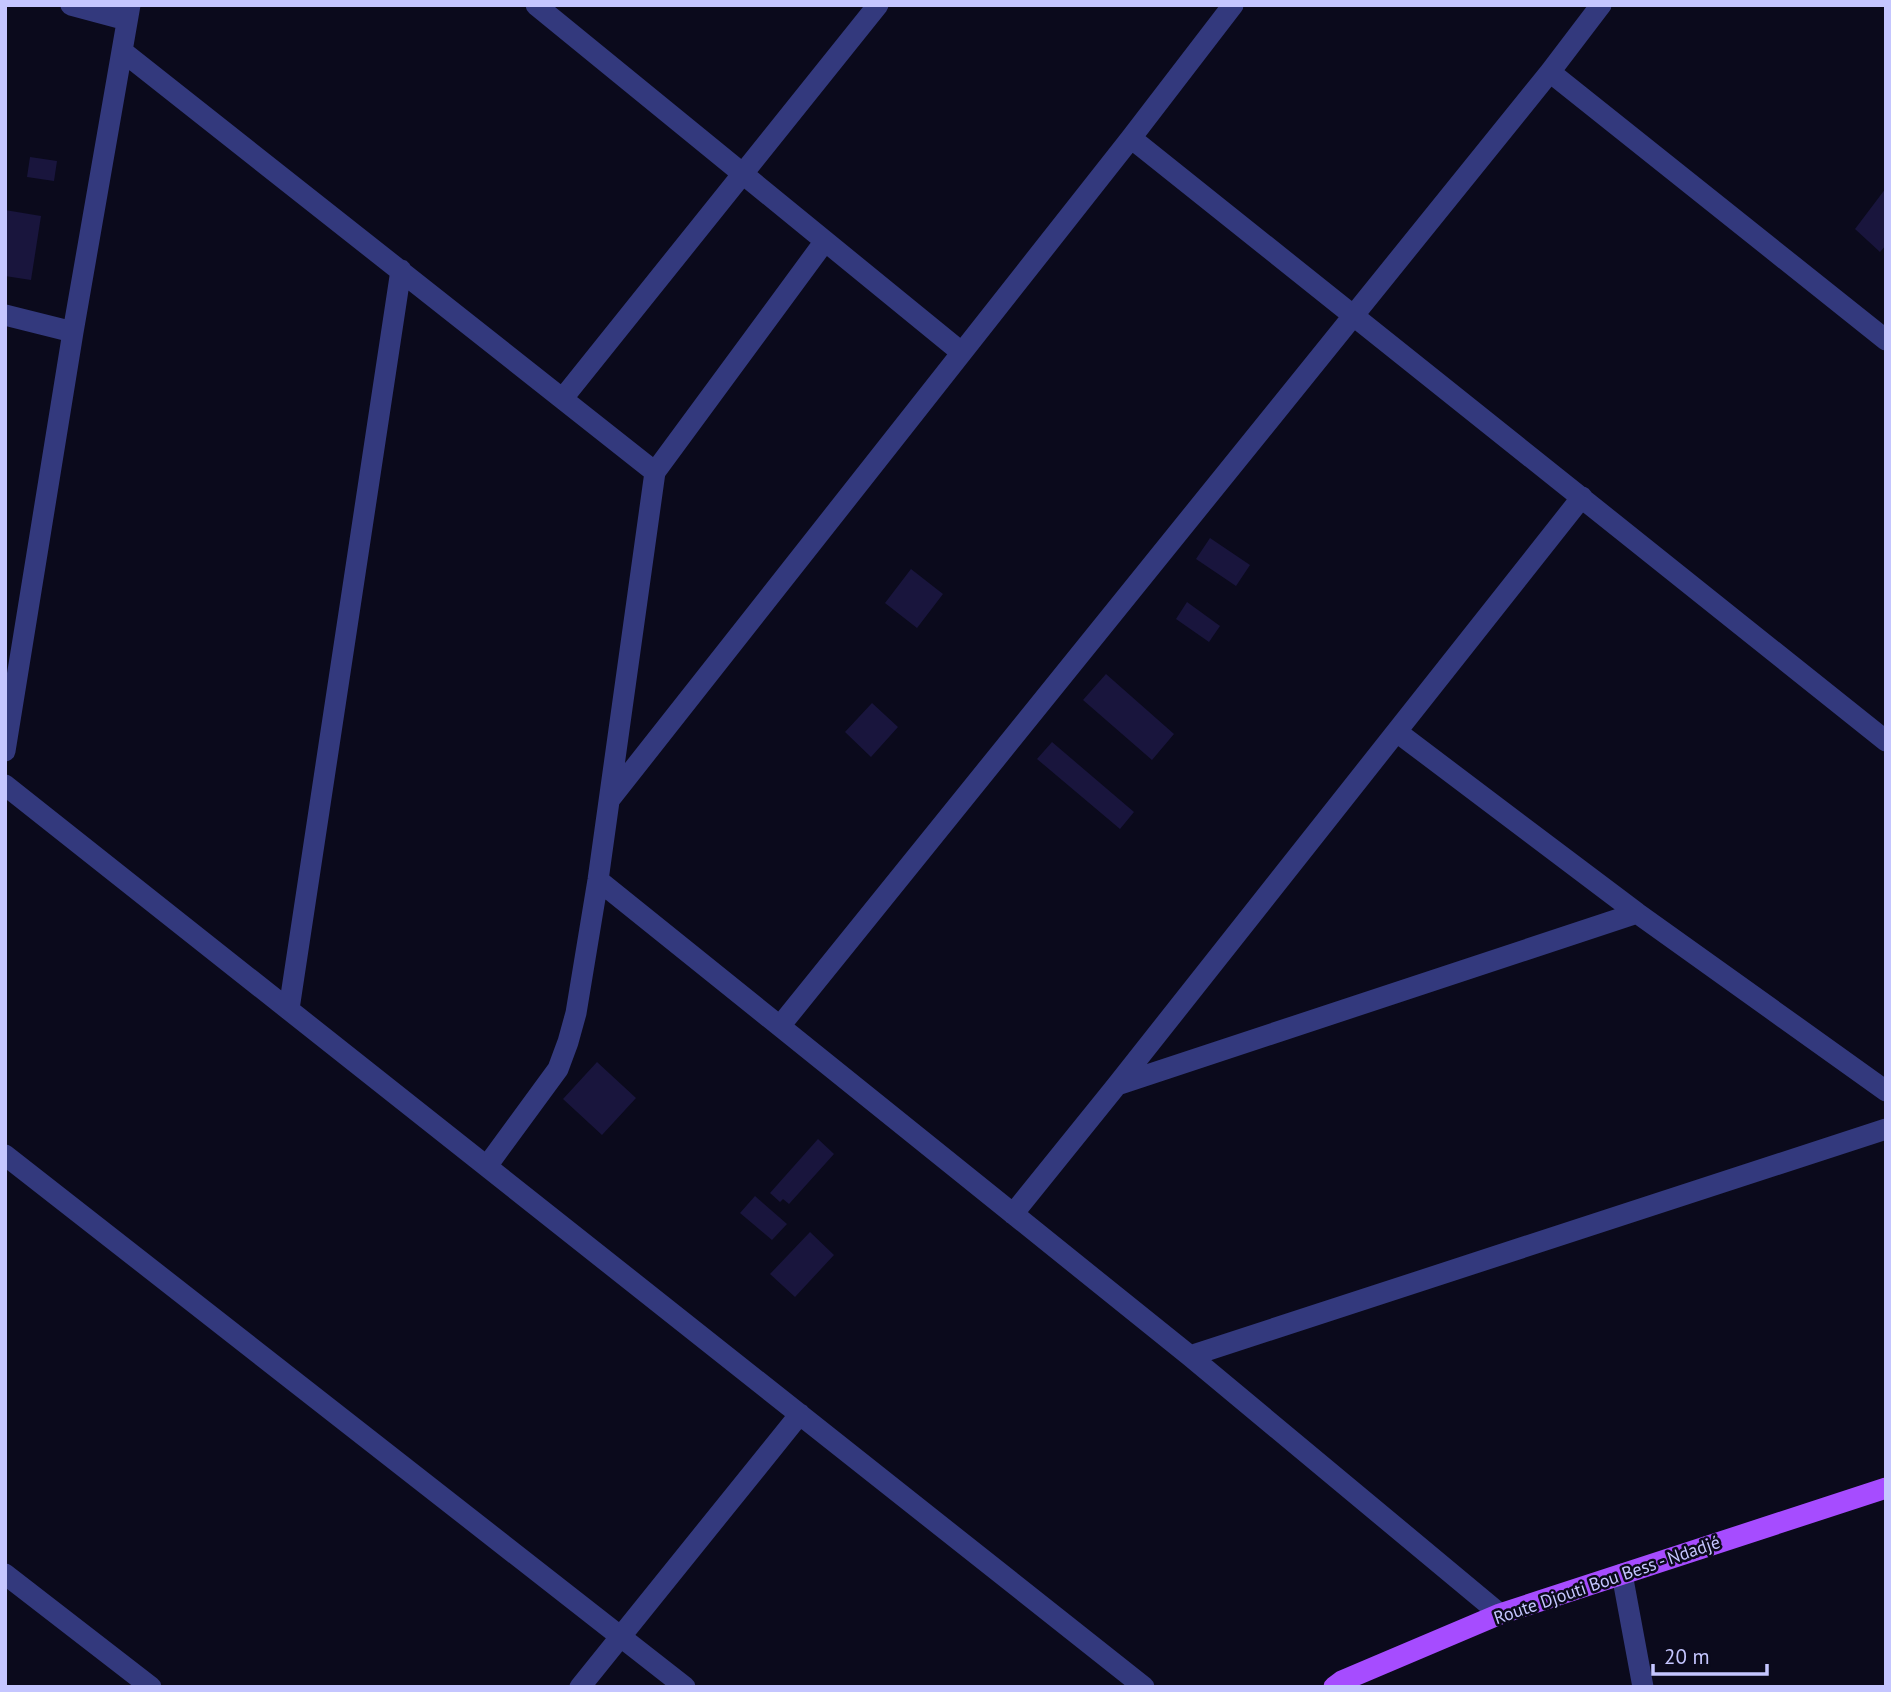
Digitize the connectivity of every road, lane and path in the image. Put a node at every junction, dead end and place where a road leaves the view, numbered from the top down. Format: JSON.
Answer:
{"nodes":[{"id":1,"x":71,"y":5,"type":"edge"},
{"id":2,"x":536,"y":5,"type":"edge"},
{"id":3,"x":878,"y":5,"type":"edge"},
{"id":4,"x":1233,"y":5,"type":"edge"},
{"id":5,"x":1601,"y":5,"type":"edge"},
{"id":6,"x":129,"y":13,"type":"edge"},
{"id":7,"x":122,"y":51,"type":"junction"},
{"id":8,"x":1550,"y":72,"type":"junction"},
{"id":9,"x":1131,"y":138,"type":"junction"},
{"id":10,"x":742,"y":173,"type":"junction"},
{"id":11,"x":825,"y":241,"type":"junction"},
{"id":12,"x":401,"y":270,"type":"junction"},
{"id":13,"x":5,"y":315,"type":"edge"},
{"id":14,"x":1354,"y":315,"type":"junction"},
{"id":15,"x":73,"y":332,"type":"junction"},
{"id":16,"x":1886,"y":340,"type":"edge"},
{"id":17,"x":961,"y":352,"type":"junction"},
{"id":18,"x":563,"y":398,"type":"junction"},
{"id":19,"x":655,"y":472,"type":"junction"},
{"id":20,"x":1582,"y":497,"type":"junction"},
{"id":21,"x":14,"y":642,"type":"edge"},
{"id":22,"x":1396,"y":732,"type":"junction"},
{"id":23,"x":1886,"y":741,"type":"edge"},
{"id":24,"x":5,"y":751,"type":"edge"},
{"id":25,"x":5,"y":785,"type":"edge"},
{"id":26,"x":610,"y":799,"type":"junction"},
{"id":27,"x":598,"y":880,"type":"junction"},
{"id":28,"x":1637,"y":913,"type":"junction"},
{"id":29,"x":289,"y":1009,"type":"junction"},
{"id":30,"x":780,"y":1026,"type":"junction"},
{"id":31,"x":1117,"y":1085,"type":"junction"},
{"id":32,"x":1886,"y":1091,"type":"edge"},
{"id":33,"x":1886,"y":1129,"type":"edge"},
{"id":34,"x":5,"y":1155,"type":"edge"},
{"id":35,"x":487,"y":1166,"type":"junction"},
{"id":36,"x":1013,"y":1214,"type":"junction"},
{"id":37,"x":1190,"y":1356,"type":"junction"},
{"id":38,"x":800,"y":1414,"type":"junction"},
{"id":39,"x":1886,"y":1488,"type":"edge"},
{"id":40,"x":5,"y":1574,"type":"edge"},
{"id":41,"x":1622,"y":1574,"type":"junction"},
{"id":42,"x":1500,"y":1614,"type":"junction"},
{"id":43,"x":621,"y":1636,"type":"junction"},
{"id":44,"x":1340,"y":1685,"type":"edge"},
{"id":45,"x":151,"y":1687,"type":"edge"},
{"id":46,"x":580,"y":1687,"type":"edge"},
{"id":47,"x":685,"y":1687,"type":"edge"},
{"id":48,"x":1144,"y":1687,"type":"edge"},
{"id":49,"x":1643,"y":1687,"type":"edge"}],
"edges":[{"from":1,"to":6,"type":"street"},
{"from":2,"to":10,"type":"street"},
{"from":3,"to":10,"type":"street"},
{"from":4,"to":9,"type":"street"},
{"from":5,"to":8,"type":"street"},
{"from":6,"to":7,"type":"street"},
{"from":7,"to":12,"type":"street"},
{"from":7,"to":15,"type":"street"},
{"from":8,"to":14,"type":"street"},
{"from":8,"to":16,"type":"street"},
{"from":9,"to":14,"type":"street"},
{"from":9,"to":17,"type":"street"},
{"from":10,"to":11,"type":"street"},
{"from":10,"to":18,"type":"street"},
{"from":11,"to":17,"type":"street"},
{"from":11,"to":19,"type":"street"},
{"from":12,"to":18,"type":"street"},
{"from":12,"to":29,"type":"street"},
{"from":13,"to":15,"type":"street"},
{"from":14,"to":20,"type":"street"},
{"from":14,"to":30,"type":"street"},
{"from":15,"to":21,"type":"street"},
{"from":17,"to":26,"type":"street"},
{"from":18,"to":19,"type":"street"},
{"from":19,"to":26,"type":"street"},
{"from":20,"to":22,"type":"street"},
{"from":20,"to":23,"type":"street"},
{"from":21,"to":24,"type":"street"},
{"from":22,"to":28,"type":"street"},
{"from":22,"to":31,"type":"street"},
{"from":25,"to":29,"type":"street"},
{"from":26,"to":27,"type":"street"},
{"from":27,"to":30,"type":"street"},
{"from":27,"to":35,"type":"street"},
{"from":28,"to":31,"type":"street"},
{"from":28,"to":32,"type":"street"},
{"from":29,"to":35,"type":"street"},
{"from":30,"to":36,"type":"street"},
{"from":31,"to":36,"type":"street"},
{"from":33,"to":37,"type":"street"},
{"from":34,"to":43,"type":"street"},
{"from":35,"to":38,"type":"street"},
{"from":36,"to":37,"type":"street"},
{"from":37,"to":42,"type":"street"},
{"from":38,"to":43,"type":"street"},
{"from":38,"to":48,"type":"street"},
{"from":39,"to":41,"type":"main road","name":"Route Djouti Bou Bess - Ndadjé"},
{"from":40,"to":45,"type":"street"},
{"from":41,"to":42,"type":"main road","name":"Route Djouti Bou Bess - Ndadjé"},
{"from":41,"to":49,"type":"street"},
{"from":42,"to":44,"type":"main road","name":"Route Djouti Bou Bess - Ndadjé"},
{"from":43,"to":46,"type":"street"},
{"from":43,"to":47,"type":"street"}]}
